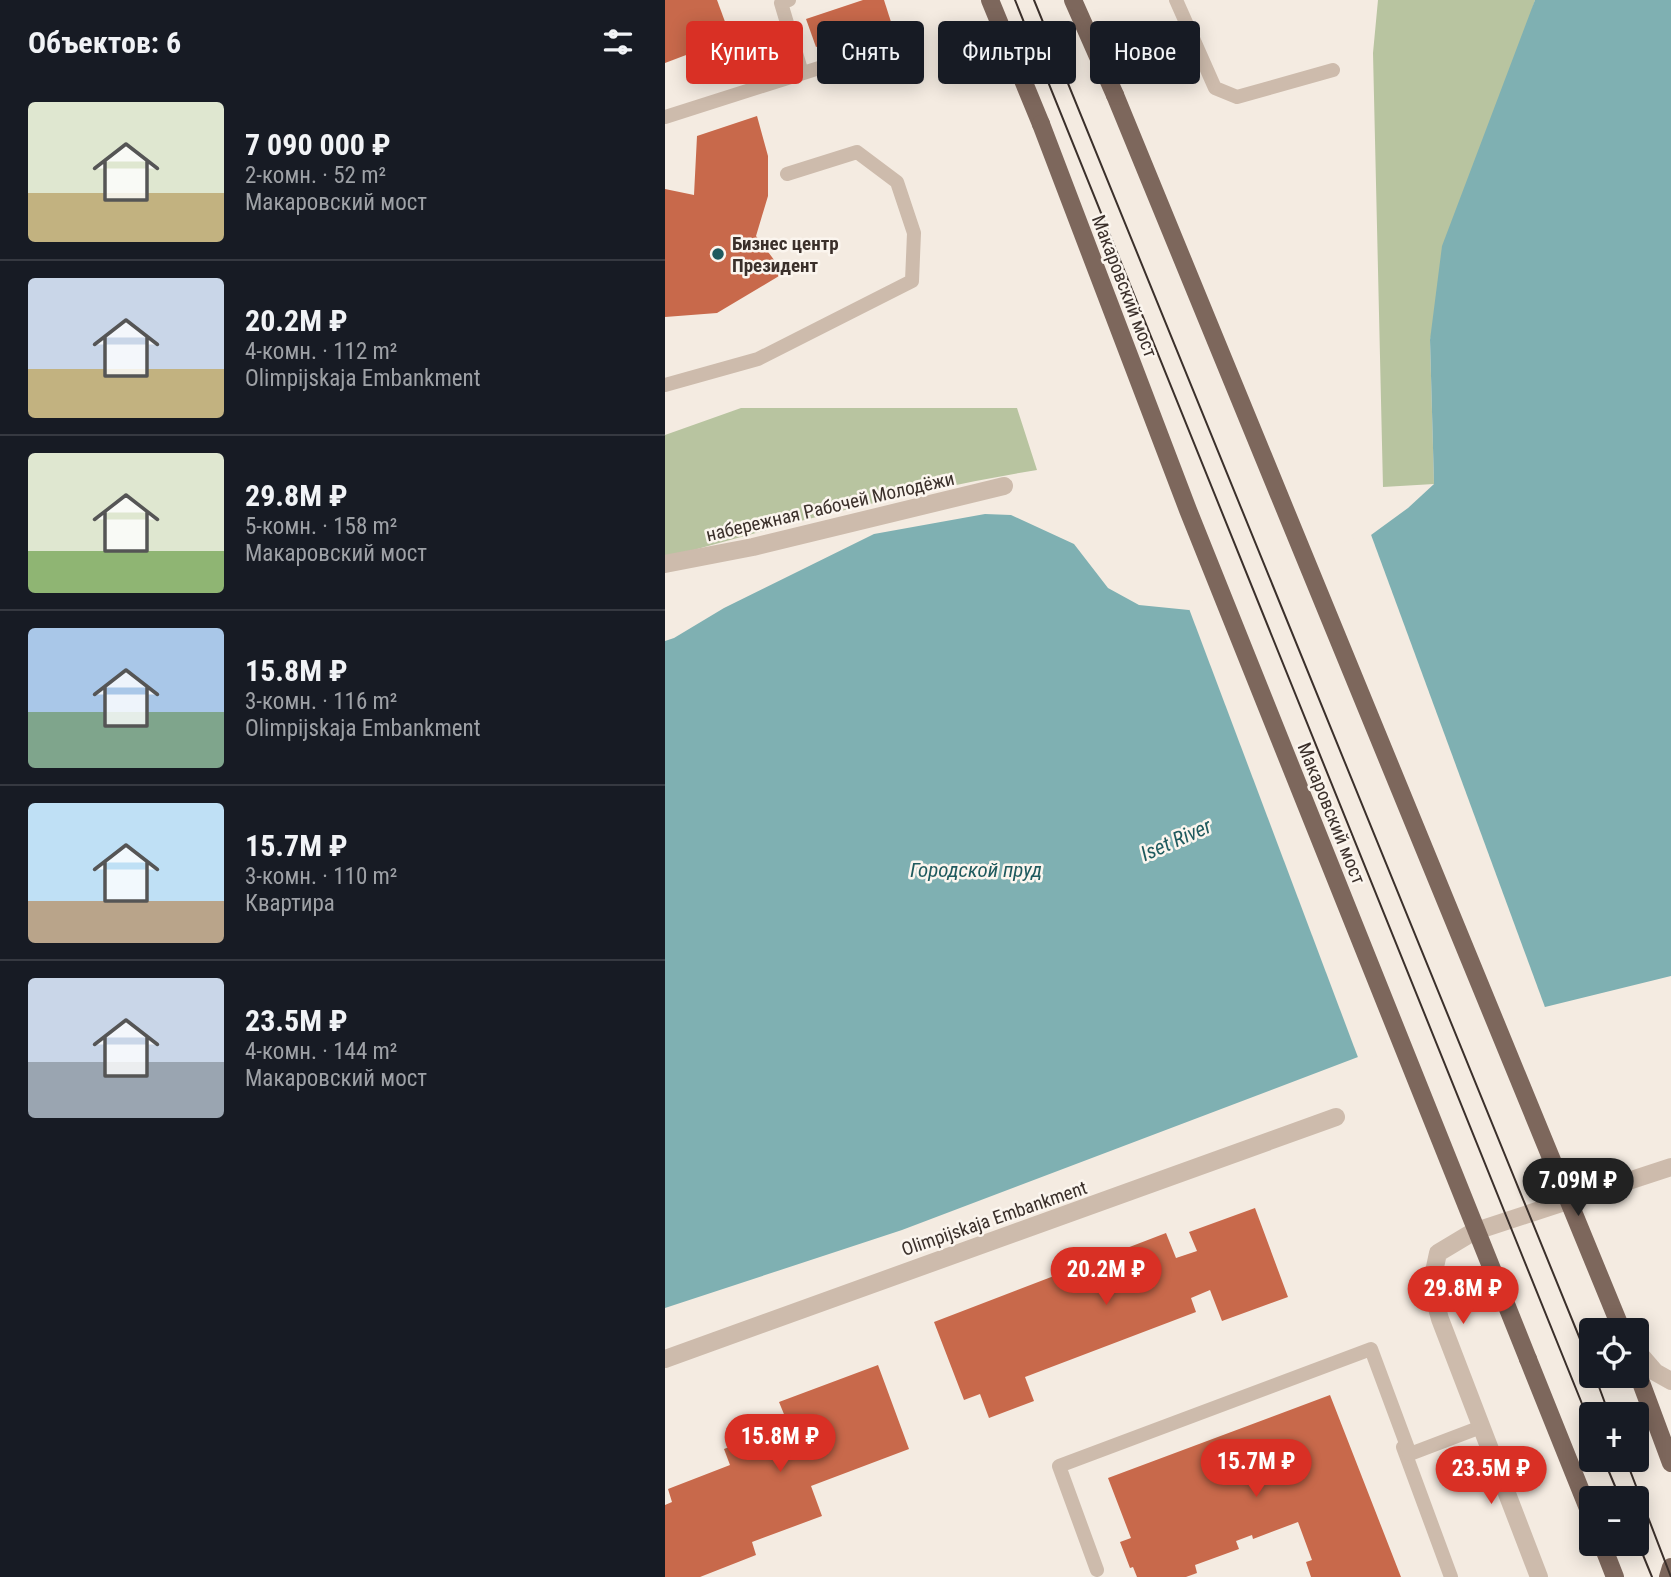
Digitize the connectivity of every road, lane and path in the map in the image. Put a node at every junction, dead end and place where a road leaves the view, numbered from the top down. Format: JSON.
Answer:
{"nodes":[{"id":1,"x":789,"y":0,"type":"edge"},
{"id":2,"x":990,"y":0,"type":"edge"},
{"id":3,"x":1073,"y":0,"type":"edge"},
{"id":4,"x":1176,"y":0,"type":"edge"},
{"id":5,"x":786,"y":21,"type":"edge"},
{"id":6,"x":1333,"y":70,"type":"dead end"},
{"id":7,"x":768,"y":84,"type":"edge"},
{"id":8,"x":665,"y":117,"type":"edge"},
{"id":9,"x":787,"y":174,"type":"dead end"},
{"id":10,"x":665,"y":386,"type":"edge"},
{"id":11,"x":1005,"y":486,"type":"dead end"},
{"id":12,"x":665,"y":564,"type":"edge"},
{"id":13,"x":1336,"y":1117,"type":"dead end"},
{"id":14,"x":1671,"y":1167,"type":"edge"},
{"id":15,"x":1617,"y":1318,"type":"edge"},
{"id":16,"x":665,"y":1359,"type":"edge"},
{"id":17,"x":1649,"y":1365,"type":"edge"},
{"id":18,"x":1671,"y":1381,"type":"edge"},
{"id":19,"x":1643,"y":1388,"type":"edge"},
{"id":20,"x":1480,"y":1424,"type":"junction"},
{"id":21,"x":1395,"y":1425,"type":"dead end"},
{"id":22,"x":1671,"y":1463,"type":"edge"},
{"id":23,"x":1579,"y":1487,"type":"edge"},
{"id":24,"x":1607,"y":1556,"type":"edge"},
{"id":25,"x":1671,"y":1567,"type":"edge"},
{"id":26,"x":1097,"y":1570,"type":"dead end"},
{"id":27,"x":1451,"y":1577,"type":"edge"},
{"id":28,"x":1539,"y":1577,"type":"edge"},
{"id":29,"x":1615,"y":1577,"type":"edge"},
{"id":30,"x":1668,"y":1577,"type":"edge"}],
"edges":[{"from":1,"to":5,"type":"lane"},
{"from":2,"to":23,"type":"main road","name":"Макаровский мост","bridge":true},
{"from":3,"to":15,"type":"main road","bridge":true},
{"from":4,"to":6,"type":"lane"},
{"from":7,"to":8,"type":"lane"},
{"from":9,"to":10,"type":"lane"},
{"from":11,"to":12,"type":"street","name":"набережная Рабочей Молодёжи"},
{"from":13,"to":16,"type":"street","name":"Olimpijskaja Embankment"},
{"from":14,"to":20,"type":"street"},
{"from":17,"to":18,"type":"street"},
{"from":19,"to":22,"type":"main road"},
{"from":20,"to":26,"type":"lane"},
{"from":20,"to":28,"type":"street"},
{"from":21,"to":27,"type":"lane"},
{"from":24,"to":29,"type":"main road"},
{"from":25,"to":30,"type":"main road"}]}
